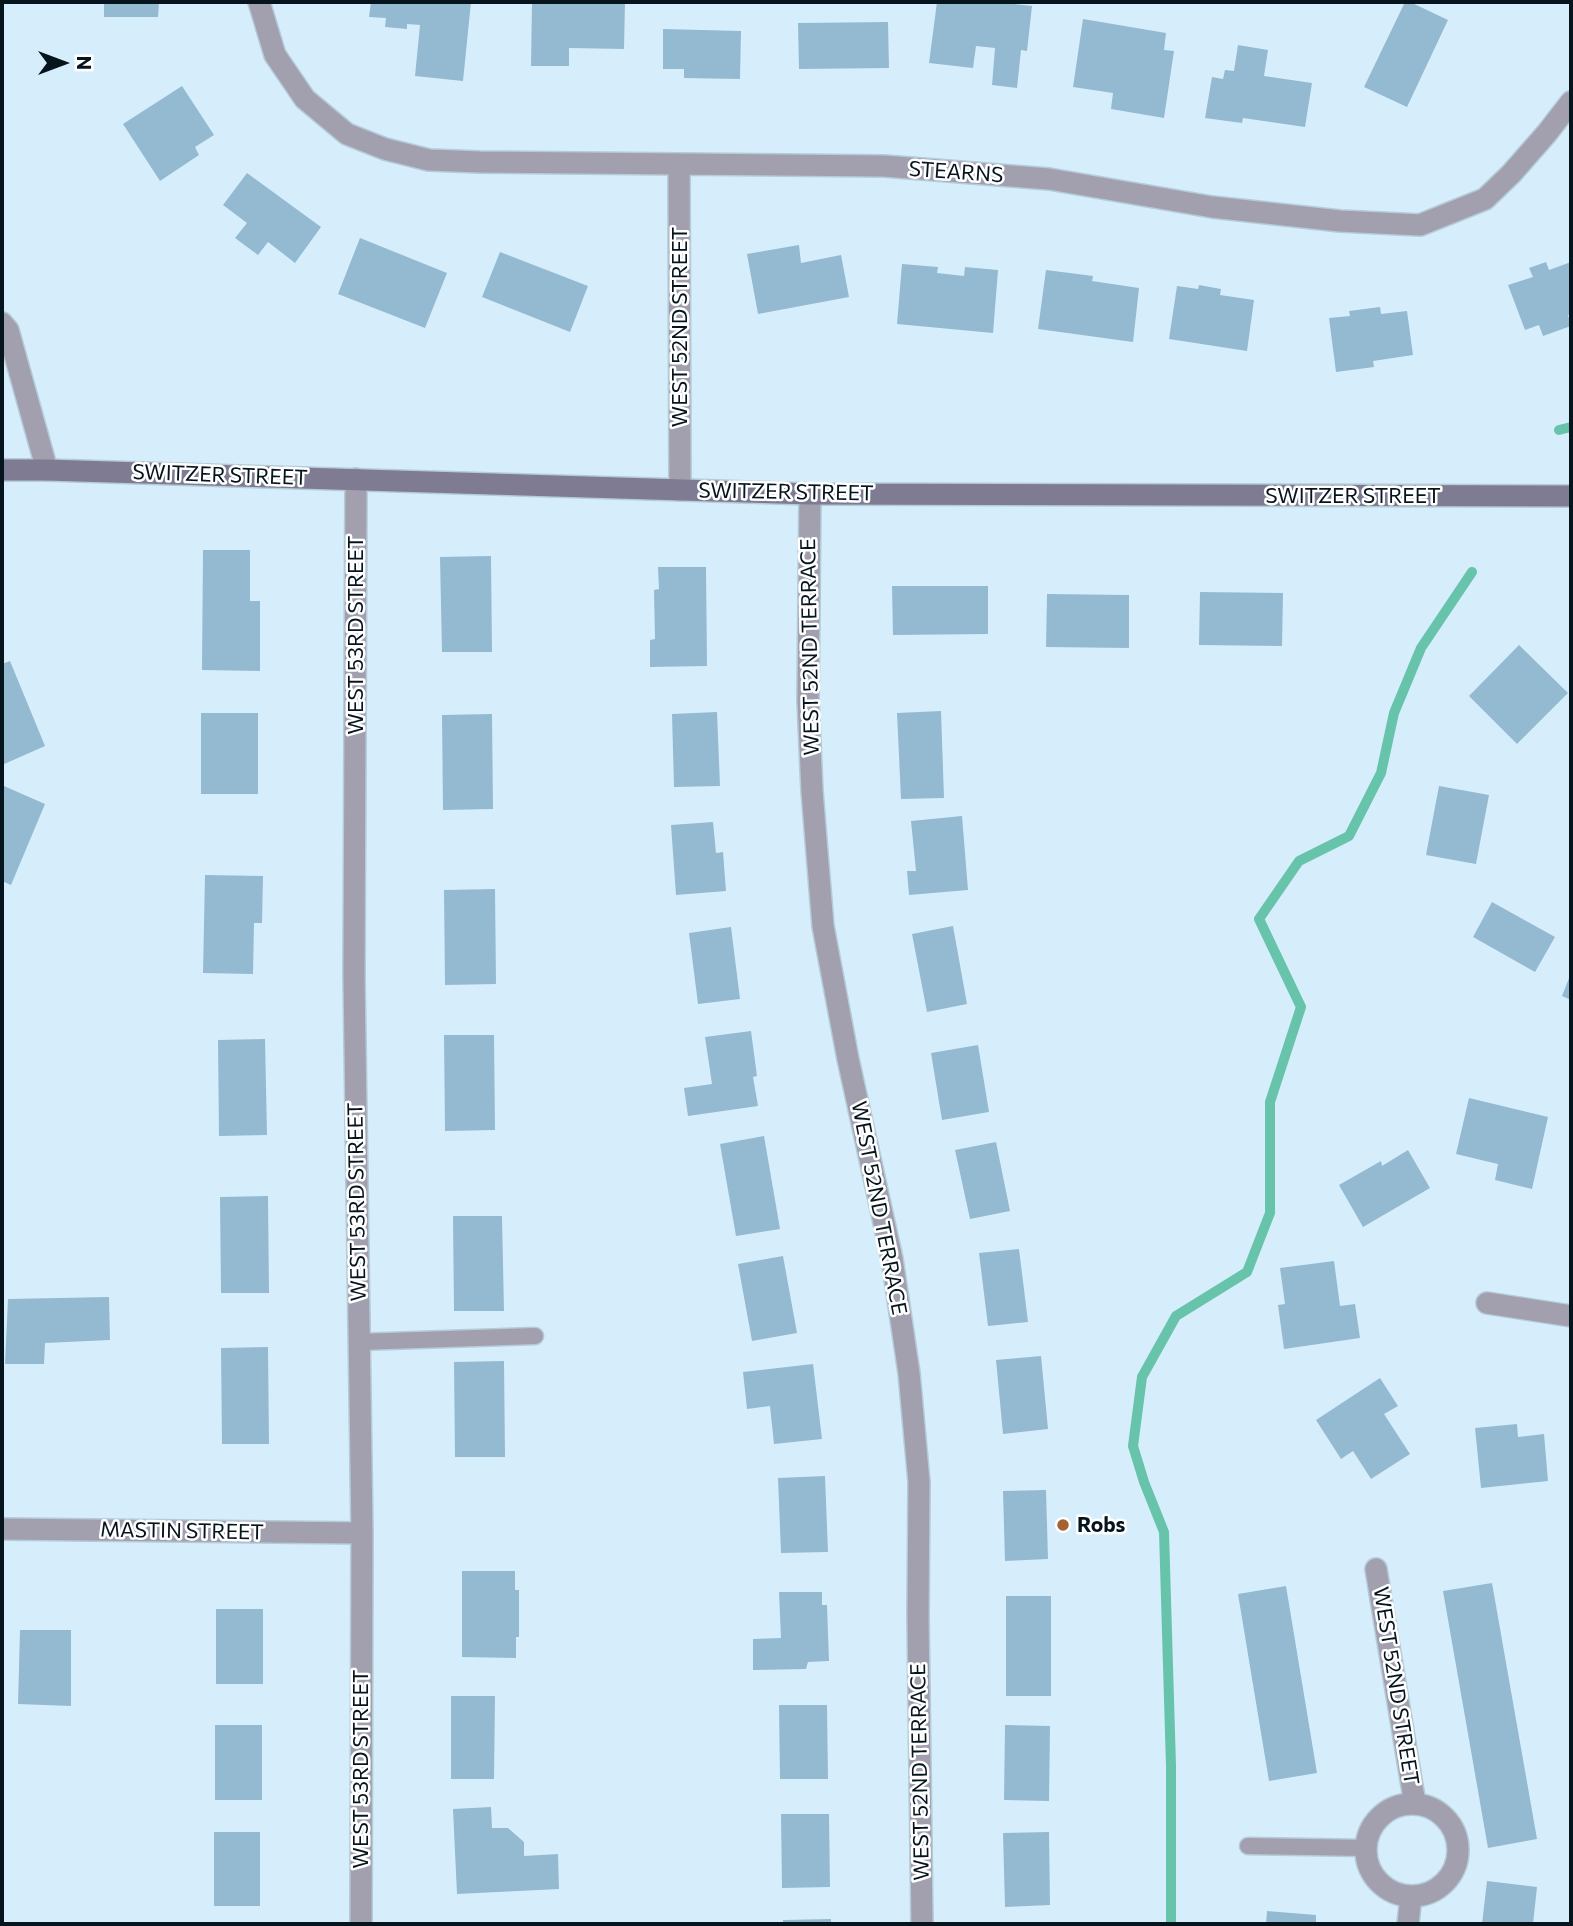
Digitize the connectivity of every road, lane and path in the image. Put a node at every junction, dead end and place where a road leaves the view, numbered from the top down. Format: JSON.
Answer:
{"nodes":[{"id":1,"x":259,"y":2,"type":"edge"},
{"id":2,"x":1571,"y":102,"type":"edge"},
{"id":3,"x":679,"y":164,"type":"junction"},
{"id":4,"x":2,"y":323,"type":"edge"},
{"id":5,"x":2,"y":470,"type":"edge"},
{"id":6,"x":47,"y":470,"type":"junction"},
{"id":7,"x":356,"y":480,"type":"junction"},
{"id":8,"x":680,"y":490,"type":"junction"},
{"id":9,"x":810,"y":494,"type":"junction"},
{"id":10,"x":1571,"y":496,"type":"edge"},
{"id":11,"x":1488,"y":1303,"type":"dead end"},
{"id":12,"x":1571,"y":1316,"type":"edge"},
{"id":13,"x":535,"y":1336,"type":"dead end"},
{"id":14,"x":359,"y":1342,"type":"junction"},
{"id":15,"x":2,"y":1529,"type":"edge"},
{"id":16,"x":362,"y":1533,"type":"junction"},
{"id":17,"x":1376,"y":1569,"type":"dead end"},
{"id":18,"x":1415,"y":1804,"type":"junction"},
{"id":19,"x":1248,"y":1846,"type":"dead end"},
{"id":20,"x":1366,"y":1848,"type":"junction"},
{"id":21,"x":1411,"y":1896,"type":"junction"},
{"id":22,"x":361,"y":1924,"type":"edge"},
{"id":23,"x":922,"y":1924,"type":"edge"},
{"id":24,"x":1408,"y":1924,"type":"edge"}],
"edges":[{"from":1,"to":3,"type":"street","name":"STEARNS"},
{"from":2,"to":3,"type":"street","name":"STEARNS"},
{"from":3,"to":8,"type":"street","name":"WEST 52ND STREET"},
{"from":4,"to":6,"type":"street"},
{"from":5,"to":6,"type":"street","name":"SWITZER STREET"},
{"from":6,"to":7,"type":"street","name":"SWITZER STREET"},
{"from":7,"to":8,"type":"street","name":"SWITZER STREET"},
{"from":7,"to":14,"type":"street","name":"WEST 53RD STREET"},
{"from":8,"to":9,"type":"street","name":"SWITZER STREET"},
{"from":9,"to":10,"type":"street","name":"SWITZER STREET"},
{"from":9,"to":23,"type":"street","name":"WEST 52ND TERRACE"},
{"from":11,"to":12,"type":"street"},
{"from":13,"to":14,"type":"lane"},
{"from":14,"to":16,"type":"street","name":"WEST 53RD STREET"},
{"from":15,"to":16,"type":"street","name":"MASTIN STREET"},
{"from":16,"to":22,"type":"street","name":"WEST 53RD STREET"},
{"from":17,"to":18,"type":"street","name":"WEST 52ND STREET"},
{"from":18,"to":20,"type":"street","name":"WEST 52ND STREET"},
{"from":18,"to":21,"type":"street","name":"WEST 52ND STREET"},
{"from":19,"to":20,"type":"lane"},
{"from":20,"to":21,"type":"street"},
{"from":21,"to":24,"type":"street"}]}
